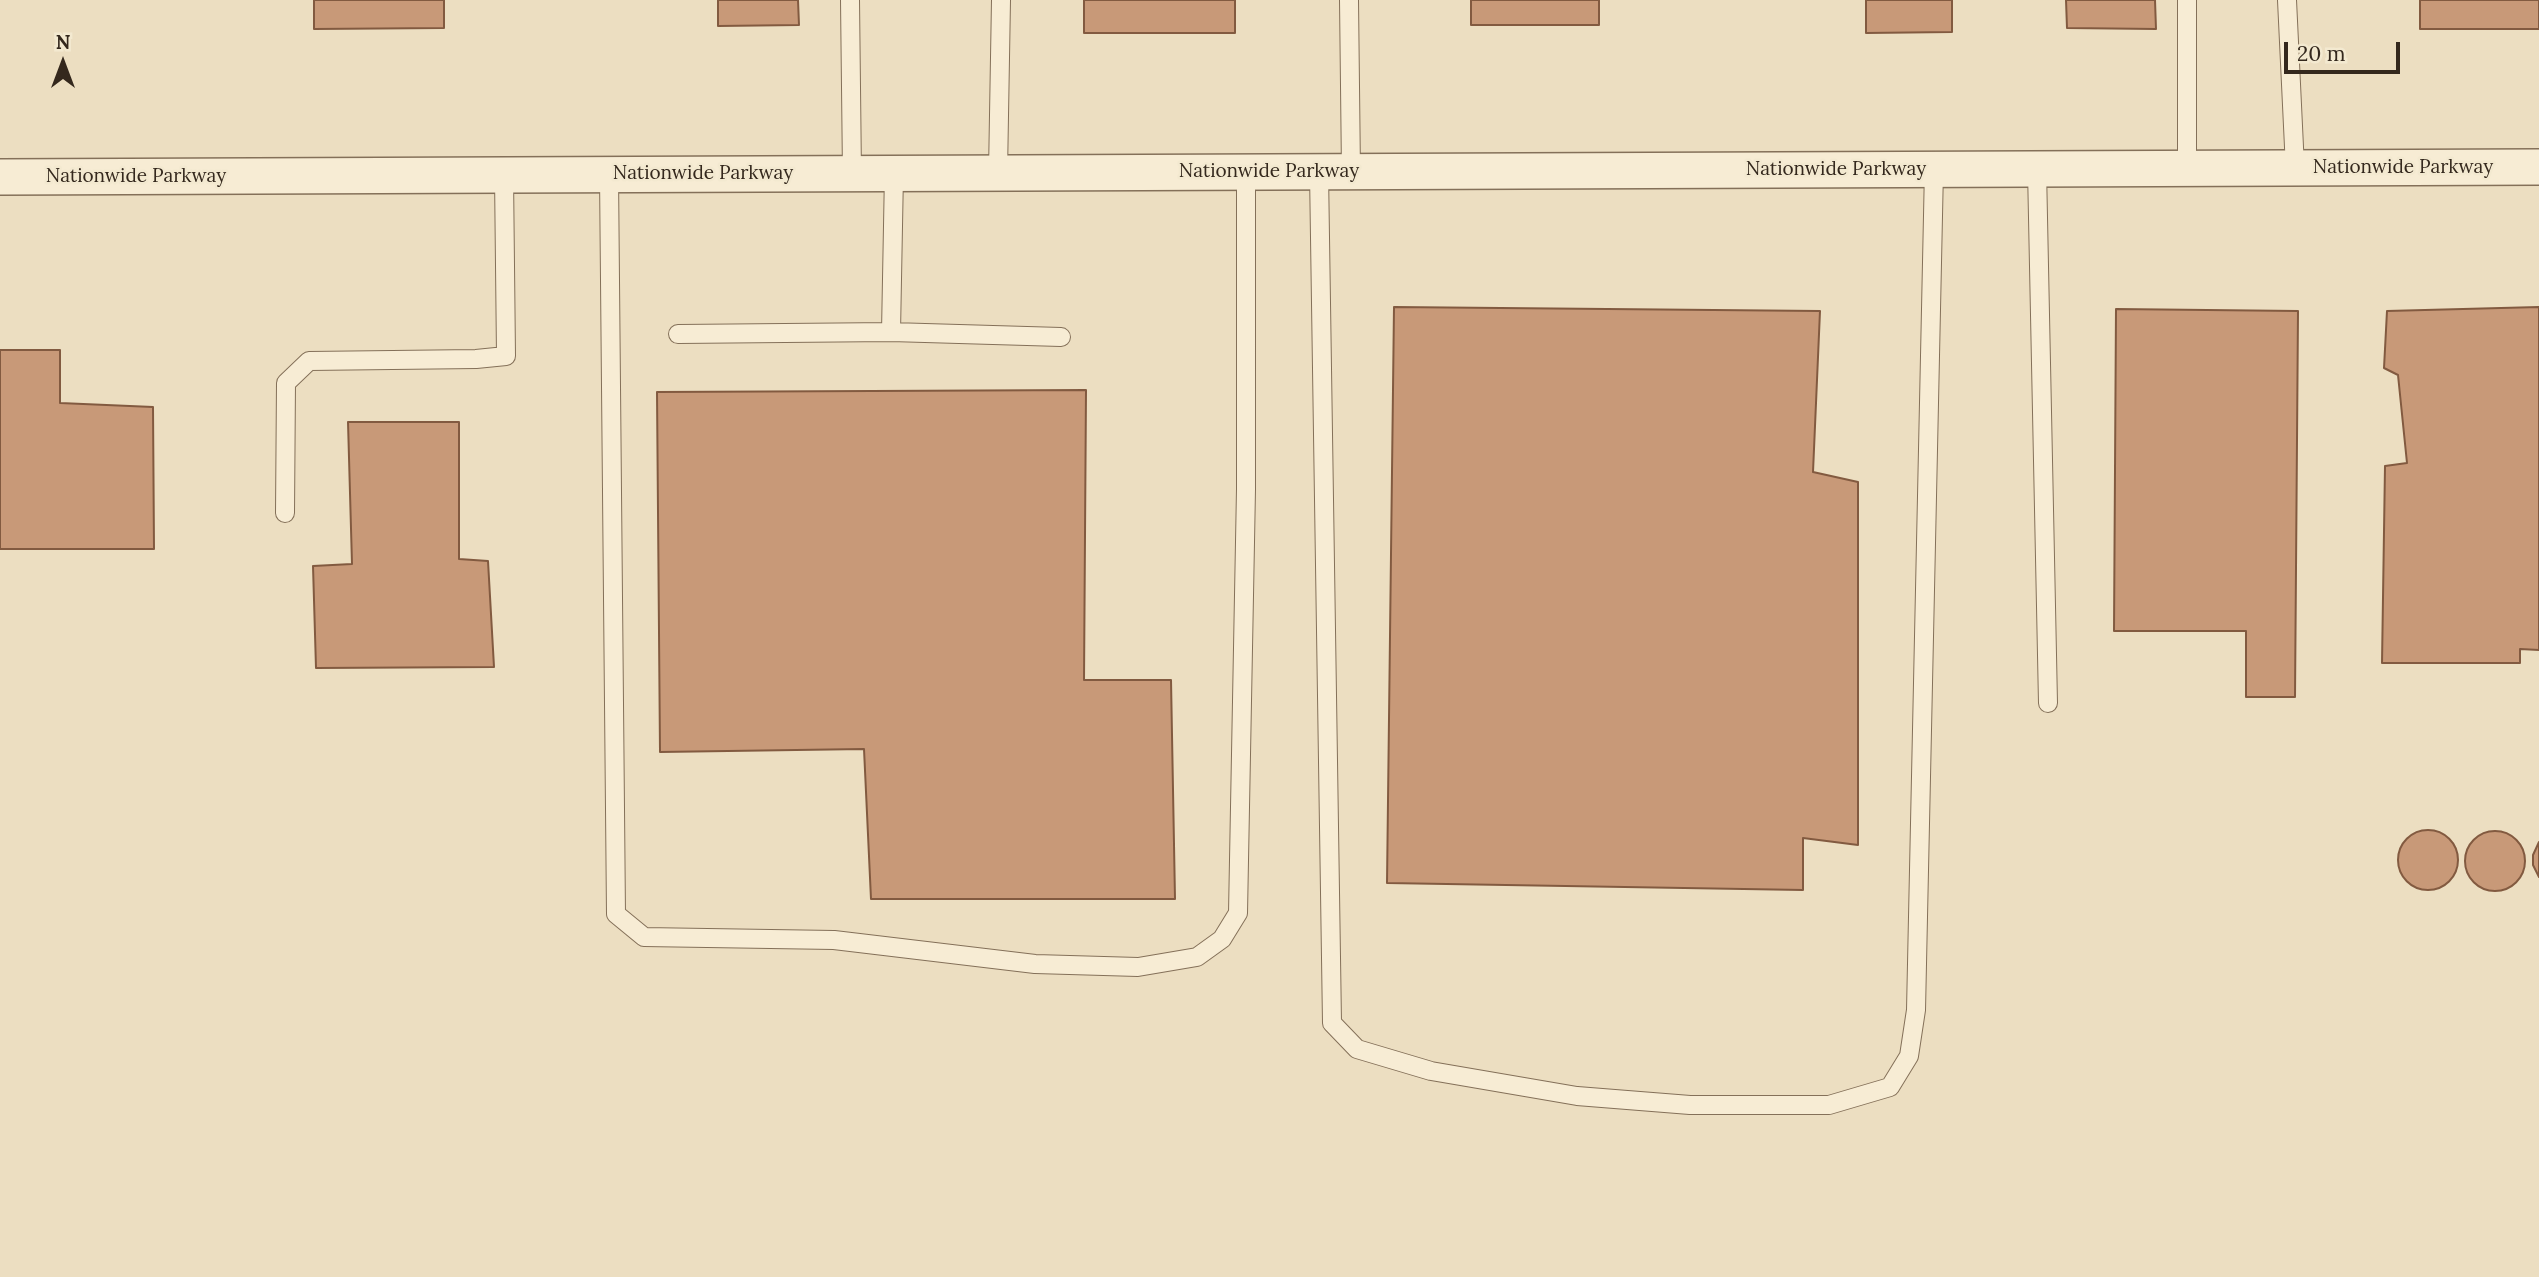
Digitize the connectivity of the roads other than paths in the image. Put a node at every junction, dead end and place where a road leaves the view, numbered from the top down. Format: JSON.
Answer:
{"nodes":[{"id":1,"x":850,"y":0,"type":"edge"},
{"id":2,"x":1001,"y":0,"type":"edge"},
{"id":3,"x":1349,"y":0,"type":"edge"},
{"id":4,"x":2187,"y":0,"type":"edge"},
{"id":5,"x":2287,"y":0,"type":"edge"},
{"id":6,"x":2539,"y":167,"type":"edge"},
{"id":7,"x":2295,"y":168,"type":"junction"},
{"id":8,"x":1934,"y":169,"type":"junction"},
{"id":9,"x":2037,"y":169,"type":"junction"},
{"id":10,"x":2187,"y":169,"type":"junction"},
{"id":11,"x":1246,"y":172,"type":"junction"},
{"id":12,"x":1335,"y":172,"type":"junction"},
{"id":13,"x":894,"y":173,"type":"junction"},
{"id":14,"x":999,"y":173,"type":"junction"},
{"id":15,"x":852,"y":174,"type":"junction"},
{"id":16,"x":504,"y":175,"type":"junction"},
{"id":17,"x":608,"y":175,"type":"junction"},
{"id":18,"x":0,"y":177,"type":"edge"},
{"id":19,"x":891,"y":332,"type":"junction"},
{"id":20,"x":678,"y":334,"type":"dead end"},
{"id":21,"x":1061,"y":337,"type":"dead end"},
{"id":22,"x":285,"y":513,"type":"dead end"},
{"id":23,"x":2048,"y":704,"type":"dead end"}],
"edges":[{"from":1,"to":15,"type":"lane"},
{"from":2,"to":14,"type":"lane"},
{"from":3,"to":12,"type":"lane"},
{"from":4,"to":10,"type":"lane"},
{"from":5,"to":7,"type":"lane"},
{"from":6,"to":7,"type":"street","name":"Nationwide Parkway"},
{"from":7,"to":10,"type":"street","name":"Nationwide Parkway"},
{"from":8,"to":9,"type":"street","name":"Nationwide Parkway"},
{"from":8,"to":12,"type":"street","name":"Nationwide Parkway"},
{"from":8,"to":12,"type":"lane"},
{"from":9,"to":10,"type":"street","name":"Nationwide Parkway"},
{"from":9,"to":23,"type":"lane"},
{"from":11,"to":12,"type":"street","name":"Nationwide Parkway"},
{"from":11,"to":14,"type":"street","name":"Nationwide Parkway"},
{"from":11,"to":17,"type":"lane"},
{"from":13,"to":14,"type":"street","name":"Nationwide Parkway"},
{"from":13,"to":15,"type":"street","name":"Nationwide Parkway"},
{"from":13,"to":19,"type":"lane"},
{"from":15,"to":17,"type":"street","name":"Nationwide Parkway"},
{"from":16,"to":17,"type":"street","name":"Nationwide Parkway"},
{"from":16,"to":18,"type":"street","name":"Nationwide Parkway"},
{"from":16,"to":22,"type":"lane"},
{"from":19,"to":20,"type":"lane"},
{"from":19,"to":21,"type":"lane"}]}
